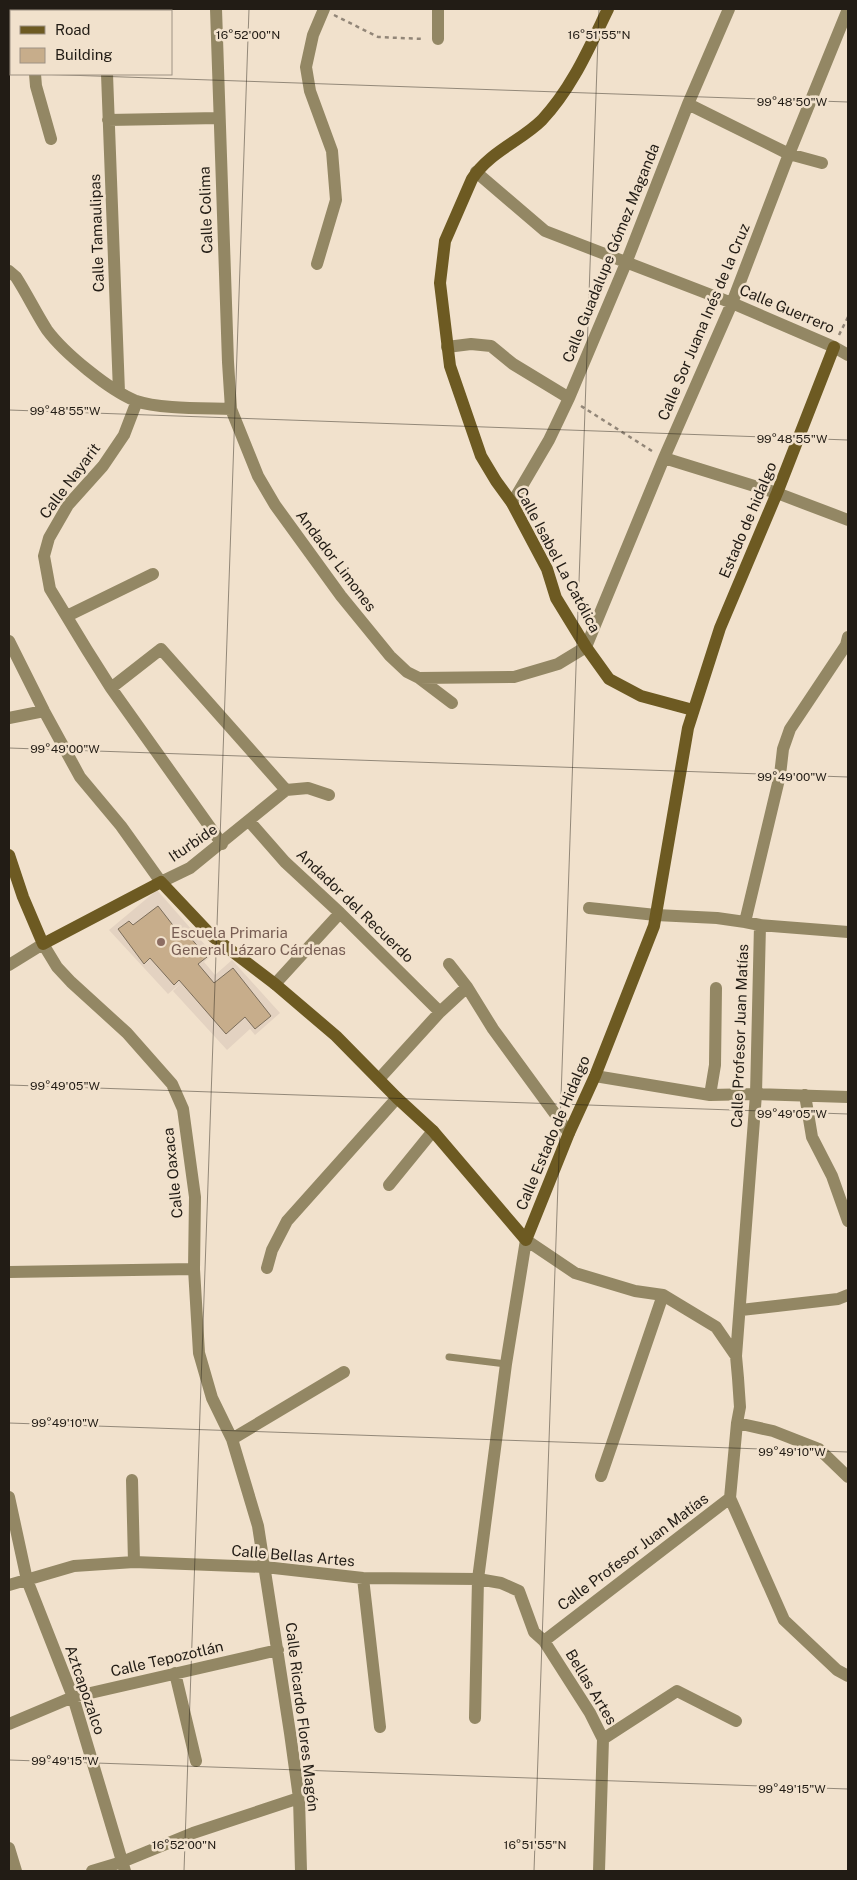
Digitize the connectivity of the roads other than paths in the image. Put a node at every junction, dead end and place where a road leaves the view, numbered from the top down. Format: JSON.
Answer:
{"nodes":[{"id":1,"x":438,"y":9,"type":"edge"},
{"id":2,"x":608,"y":9,"type":"edge"},
{"id":3,"x":729,"y":9,"type":"edge"},
{"id":4,"x":217,"y":10,"type":"edge"},
{"id":5,"x":324,"y":10,"type":"edge"},
{"id":6,"x":847,"y":14,"type":"edge"},
{"id":7,"x":438,"y":39,"type":"road end"},
{"id":8,"x":35,"y":75,"type":"edge"},
{"id":9,"x":107,"y":75,"type":"edge"},
{"id":10,"x":688,"y":104,"type":"junction"},
{"id":11,"x":219,"y":118,"type":"junction"},
{"id":12,"x":108,"y":120,"type":"junction"},
{"id":13,"x":51,"y":139,"type":"dead end"},
{"id":14,"x":789,"y":154,"type":"junction"},
{"id":15,"x":822,"y":163,"type":"dead end"},
{"id":16,"x":476,"y":172,"type":"junction"},
{"id":17,"x":626,"y":263,"type":"junction"},
{"id":18,"x":316,"y":264,"type":"dead end"},
{"id":19,"x":9,"y":271,"type":"edge"},
{"id":20,"x":732,"y":303,"type":"junction"},
{"id":21,"x":447,"y":347,"type":"junction"},
{"id":22,"x":834,"y":347,"type":"junction"},
{"id":23,"x":848,"y":355,"type":"edge"},
{"id":24,"x":119,"y":392,"type":"junction"},
{"id":25,"x":569,"y":398,"type":"junction"},
{"id":26,"x":137,"y":401,"type":"junction"},
{"id":27,"x":232,"y":409,"type":"junction"},
{"id":28,"x":664,"y":458,"type":"junction"},
{"id":29,"x":777,"y":493,"type":"junction"},
{"id":30,"x":512,"y":503,"type":"junction"},
{"id":31,"x":848,"y":520,"type":"edge"},
{"id":32,"x":153,"y":574,"type":"dead end"},
{"id":33,"x":66,"y":616,"type":"junction"},
{"id":34,"x":848,"y":637,"type":"edge"},
{"id":35,"x":9,"y":641,"type":"edge"},
{"id":36,"x":586,"y":647,"type":"junction"},
{"id":37,"x":419,"y":678,"type":"junction"},
{"id":38,"x":111,"y":688,"type":"junction"},
{"id":39,"x":452,"y":703,"type":"dead end"},
{"id":40,"x":693,"y":710,"type":"junction"},
{"id":41,"x":44,"y":711,"type":"junction"},
{"id":42,"x":9,"y":718,"type":"edge"},
{"id":43,"x":286,"y":790,"type":"junction"},
{"id":44,"x":328,"y":795,"type":"dead end"},
{"id":45,"x":249,"y":822,"type":"junction"},
{"id":46,"x":222,"y":844,"type":"junction"},
{"id":47,"x":9,"y":855,"type":"edge"},
{"id":48,"x":161,"y":882,"type":"junction"},
{"id":49,"x":589,"y":908,"type":"dead end"},
{"id":50,"x":340,"y":913,"type":"junction"},
{"id":51,"x":656,"y":915,"type":"junction"},
{"id":52,"x":745,"y":922,"type":"junction"},
{"id":53,"x":760,"y":925,"type":"junction"},
{"id":54,"x":848,"y":932,"type":"edge"},
{"id":55,"x":43,"y":944,"type":"junction"},
{"id":56,"x":448,"y":964,"type":"dead end"},
{"id":57,"x":9,"y":965,"type":"edge"},
{"id":58,"x":275,"y":984,"type":"junction"},
{"id":59,"x":467,"y":987,"type":"junction"},
{"id":60,"x":716,"y":988,"type":"dead end"},
{"id":61,"x":440,"y":1012,"type":"junction"},
{"id":62,"x":595,"y":1076,"type":"junction"},
{"id":63,"x":379,"y":1079,"type":"junction"},
{"id":64,"x":756,"y":1094,"type":"junction"},
{"id":65,"x":710,"y":1095,"type":"junction"},
{"id":66,"x":805,"y":1095,"type":"junction"},
{"id":67,"x":848,"y":1097,"type":"edge"},
{"id":68,"x":397,"y":1098,"type":"junction"},
{"id":69,"x":433,"y":1131,"type":"junction"},
{"id":70,"x":568,"y":1133,"type":"junction"},
{"id":71,"x":389,"y":1185,"type":"dead end"},
{"id":72,"x":848,"y":1221,"type":"edge"},
{"id":73,"x":526,"y":1240,"type":"junction"},
{"id":74,"x":267,"y":1268,"type":"dead end"},
{"id":75,"x":194,"y":1269,"type":"junction"},
{"id":76,"x":9,"y":1272,"type":"edge"},
{"id":77,"x":663,"y":1295,"type":"junction"},
{"id":78,"x":848,"y":1296,"type":"edge"},
{"id":79,"x":740,"y":1310,"type":"junction"},
{"id":80,"x":736,"y":1356,"type":"junction"},
{"id":81,"x":449,"y":1357,"type":"dead end"},
{"id":82,"x":506,"y":1364,"type":"junction"},
{"id":83,"x":344,"y":1372,"type":"dead end"},
{"id":84,"x":737,"y":1423,"type":"junction"},
{"id":85,"x":232,"y":1439,"type":"junction"},
{"id":86,"x":602,"y":1476,"type":"dead end"},
{"id":87,"x":848,"y":1477,"type":"edge"},
{"id":88,"x":132,"y":1480,"type":"dead end"},
{"id":89,"x":9,"y":1497,"type":"edge"},
{"id":90,"x":730,"y":1498,"type":"junction"},
{"id":91,"x":134,"y":1562,"type":"junction"},
{"id":92,"x":265,"y":1567,"type":"junction"},
{"id":93,"x":363,"y":1578,"type":"junction"},
{"id":94,"x":478,"y":1578,"type":"junction"},
{"id":95,"x":27,"y":1580,"type":"junction"},
{"id":96,"x":9,"y":1585,"type":"edge"},
{"id":97,"x":544,"y":1641,"type":"junction"},
{"id":98,"x":278,"y":1650,"type":"junction"},
{"id":99,"x":176,"y":1673,"type":"junction"},
{"id":100,"x":848,"y":1676,"type":"edge"},
{"id":101,"x":73,"y":1697,"type":"junction"},
{"id":102,"x":475,"y":1718,"type":"dead end"},
{"id":103,"x":736,"y":1721,"type":"dead end"},
{"id":104,"x":9,"y":1724,"type":"edge"},
{"id":105,"x":380,"y":1727,"type":"dead end"},
{"id":106,"x":603,"y":1739,"type":"junction"},
{"id":107,"x":196,"y":1761,"type":"dead end"},
{"id":108,"x":298,"y":1798,"type":"junction"},
{"id":109,"x":9,"y":1848,"type":"edge"},
{"id":110,"x":124,"y":1867,"type":"edge"},
{"id":111,"x":16,"y":1871,"type":"edge"},
{"id":112,"x":92,"y":1871,"type":"edge"},
{"id":113,"x":301,"y":1871,"type":"edge"},
{"id":114,"x":599,"y":1871,"type":"edge"}],
"edges":[{"from":1,"to":7,"type":"street"},
{"from":2,"to":16,"type":"street","name":"Calle Isabel La Católica"},
{"from":3,"to":10,"type":"street","name":"Calle Guadalupe Gómez Maganda"},
{"from":4,"to":11,"type":"street","name":"Calle Colima"},
{"from":5,"to":18,"type":"street"},
{"from":6,"to":14,"type":"street","name":"Calle Sor Juana Inés de la Cruz"},
{"from":8,"to":13,"type":"street"},
{"from":9,"to":12,"type":"street","name":"Calle Tamaulipas"},
{"from":10,"to":14,"type":"street"},
{"from":10,"to":17,"type":"street","name":"Calle Guadalupe Gómez Maganda"},
{"from":11,"to":12,"type":"street"},
{"from":11,"to":27,"type":"street","name":"Calle Colima"},
{"from":12,"to":24,"type":"street","name":"Calle Tamaulipas"},
{"from":14,"to":15,"type":"street"},
{"from":14,"to":20,"type":"street","name":"Calle Sor Juana Inés de la Cruz"},
{"from":16,"to":17,"type":"street","name":"Calle Guerrero"},
{"from":16,"to":21,"type":"street","name":"Calle Isabel La Católica"},
{"from":17,"to":20,"type":"street","name":"Calle Guerrero"},
{"from":17,"to":25,"type":"street","name":"Calle Guadalupe Gómez Maganda"},
{"from":19,"to":24,"type":"street"},
{"from":20,"to":22,"type":"street","name":"Calle Guerrero"},
{"from":20,"to":28,"type":"street","name":"Calle Sor Juana Inés de la Cruz"},
{"from":21,"to":25,"type":"street"},
{"from":21,"to":30,"type":"street","name":"Calle Isabel La Católica"},
{"from":22,"to":23,"type":"street","name":"Calle Guerrero"},
{"from":22,"to":29,"type":"street","name":"Estado de hidalgo"},
{"from":24,"to":26,"type":"street"},
{"from":25,"to":30,"type":"street","name":"Calle Guadalupe Gómez Maganda"},
{"from":26,"to":27,"type":"street"},
{"from":26,"to":33,"type":"street","name":"Calle Nayarit"},
{"from":27,"to":37,"type":"street","name":"Andador Limones"},
{"from":28,"to":29,"type":"street"},
{"from":28,"to":36,"type":"street","name":"Calle Sor Juana Inés de la Cruz"},
{"from":29,"to":31,"type":"street"},
{"from":29,"to":40,"type":"street","name":"Estado de hidalgo"},
{"from":30,"to":36,"type":"street","name":"Calle Isabel La Católica"},
{"from":32,"to":33,"type":"street"},
{"from":33,"to":38,"type":"street","name":"Calle Nayarit"},
{"from":34,"to":52,"type":"street","name":"Calle Profesor Juan Matías"},
{"from":35,"to":41,"type":"street"},
{"from":36,"to":37,"type":"street"},
{"from":36,"to":40,"type":"street","name":"Calle Isabel La Católica"},
{"from":37,"to":39,"type":"street","name":"Andador Limones"},
{"from":38,"to":43,"type":"street"},
{"from":38,"to":46,"type":"street","name":"Calle Nayarit"},
{"from":40,"to":51,"type":"street","name":"Calle Estado de Hidalgo"},
{"from":41,"to":42,"type":"street"},
{"from":41,"to":48,"type":"street"},
{"from":43,"to":44,"type":"street"},
{"from":43,"to":45,"type":"street","name":"Iturbide"},
{"from":45,"to":46,"type":"street","name":"Iturbide"},
{"from":45,"to":50,"type":"street","name":"Andador del Recuerdo"},
{"from":46,"to":48,"type":"street","name":"Iturbide"},
{"from":47,"to":55,"type":"street","name":"Calle Oaxaca"},
{"from":48,"to":55,"type":"street","name":"Iturbide"},
{"from":48,"to":58,"type":"street"},
{"from":49,"to":51,"type":"street"},
{"from":50,"to":58,"type":"street"},
{"from":50,"to":61,"type":"street","name":"Andador del Recuerdo"},
{"from":51,"to":52,"type":"street"},
{"from":51,"to":62,"type":"street","name":"Calle Estado de Hidalgo"},
{"from":52,"to":53,"type":"street","name":"Calle Profesor Juan Matías"},
{"from":53,"to":54,"type":"street"},
{"from":53,"to":64,"type":"street","name":"Calle Profesor Juan Matías"},
{"from":55,"to":57,"type":"street"},
{"from":55,"to":75,"type":"street","name":"Calle Oaxaca"},
{"from":56,"to":59,"type":"street"},
{"from":58,"to":63,"type":"street"},
{"from":59,"to":61,"type":"street"},
{"from":59,"to":70,"type":"street"},
{"from":60,"to":65,"type":"street"},
{"from":61,"to":63,"type":"street"},
{"from":62,"to":65,"type":"street"},
{"from":62,"to":70,"type":"street","name":"Calle Estado de Hidalgo"},
{"from":63,"to":68,"type":"street"},
{"from":64,"to":65,"type":"street"},
{"from":64,"to":66,"type":"street"},
{"from":64,"to":79,"type":"street","name":"Calle Profesor Juan Matías"},
{"from":66,"to":67,"type":"street"},
{"from":66,"to":72,"type":"street"},
{"from":68,"to":69,"type":"street"},
{"from":68,"to":74,"type":"street"},
{"from":69,"to":71,"type":"street"},
{"from":69,"to":73,"type":"street"},
{"from":70,"to":73,"type":"street","name":"Calle Estado de Hidalgo"},
{"from":73,"to":77,"type":"street"},
{"from":73,"to":82,"type":"street","name":"Calle Estado de Hidalgo"},
{"from":75,"to":76,"type":"street"},
{"from":75,"to":85,"type":"street","name":"Calle Oaxaca"},
{"from":77,"to":80,"type":"street"},
{"from":77,"to":86,"type":"street"},
{"from":78,"to":79,"type":"street"},
{"from":79,"to":80,"type":"street","name":"Calle Profesor Juan Matías"},
{"from":80,"to":84,"type":"street","name":"Calle Profesor Juan Matías"},
{"from":81,"to":82,"type":"lane"},
{"from":82,"to":94,"type":"street","name":"Calle Estado de Hidalgo"},
{"from":83,"to":85,"type":"street"},
{"from":84,"to":87,"type":"street"},
{"from":84,"to":90,"type":"street","name":"Calle Profesor Juan Matías"},
{"from":85,"to":92,"type":"street","name":"Calle Oaxaca"},
{"from":88,"to":91,"type":"street"},
{"from":89,"to":95,"type":"street","name":"Aztcapozalco"},
{"from":90,"to":97,"type":"street","name":"Calle Profesor Juan Matías"},
{"from":90,"to":100,"type":"street"},
{"from":91,"to":92,"type":"street","name":"Calle Bellas Artes"},
{"from":91,"to":95,"type":"street","name":"Calle Bellas Artes"},
{"from":92,"to":93,"type":"street","name":"Calle Bellas Artes"},
{"from":92,"to":98,"type":"street","name":"Calle Ricardo Flores Magón"},
{"from":93,"to":94,"type":"street","name":"Calle Bellas Artes"},
{"from":93,"to":105,"type":"street"},
{"from":94,"to":97,"type":"street","name":"Calle Bellas Artes"},
{"from":94,"to":102,"type":"street","name":"Calle Estado de Hidalgo"},
{"from":95,"to":96,"type":"street","name":"Calle Bellas Artes"},
{"from":95,"to":101,"type":"street","name":"Aztcapozalco"},
{"from":97,"to":106,"type":"street","name":"Bellas Artes"},
{"from":98,"to":99,"type":"street","name":"Calle Tepozotlán"},
{"from":98,"to":108,"type":"street","name":"Calle Ricardo Flores Magón"},
{"from":99,"to":101,"type":"street","name":"Calle Tepozotlán"},
{"from":99,"to":107,"type":"street"},
{"from":101,"to":104,"type":"street","name":"Calle Tepozotlán"},
{"from":101,"to":110,"type":"street","name":"Aztcapozalco"},
{"from":103,"to":106,"type":"street"},
{"from":106,"to":114,"type":"street","name":"Bellas Artes"},
{"from":108,"to":110,"type":"street"},
{"from":108,"to":113,"type":"street","name":"Calle Ricardo Flores Magón"},
{"from":109,"to":111,"type":"street"},
{"from":110,"to":112,"type":"street"}]}
